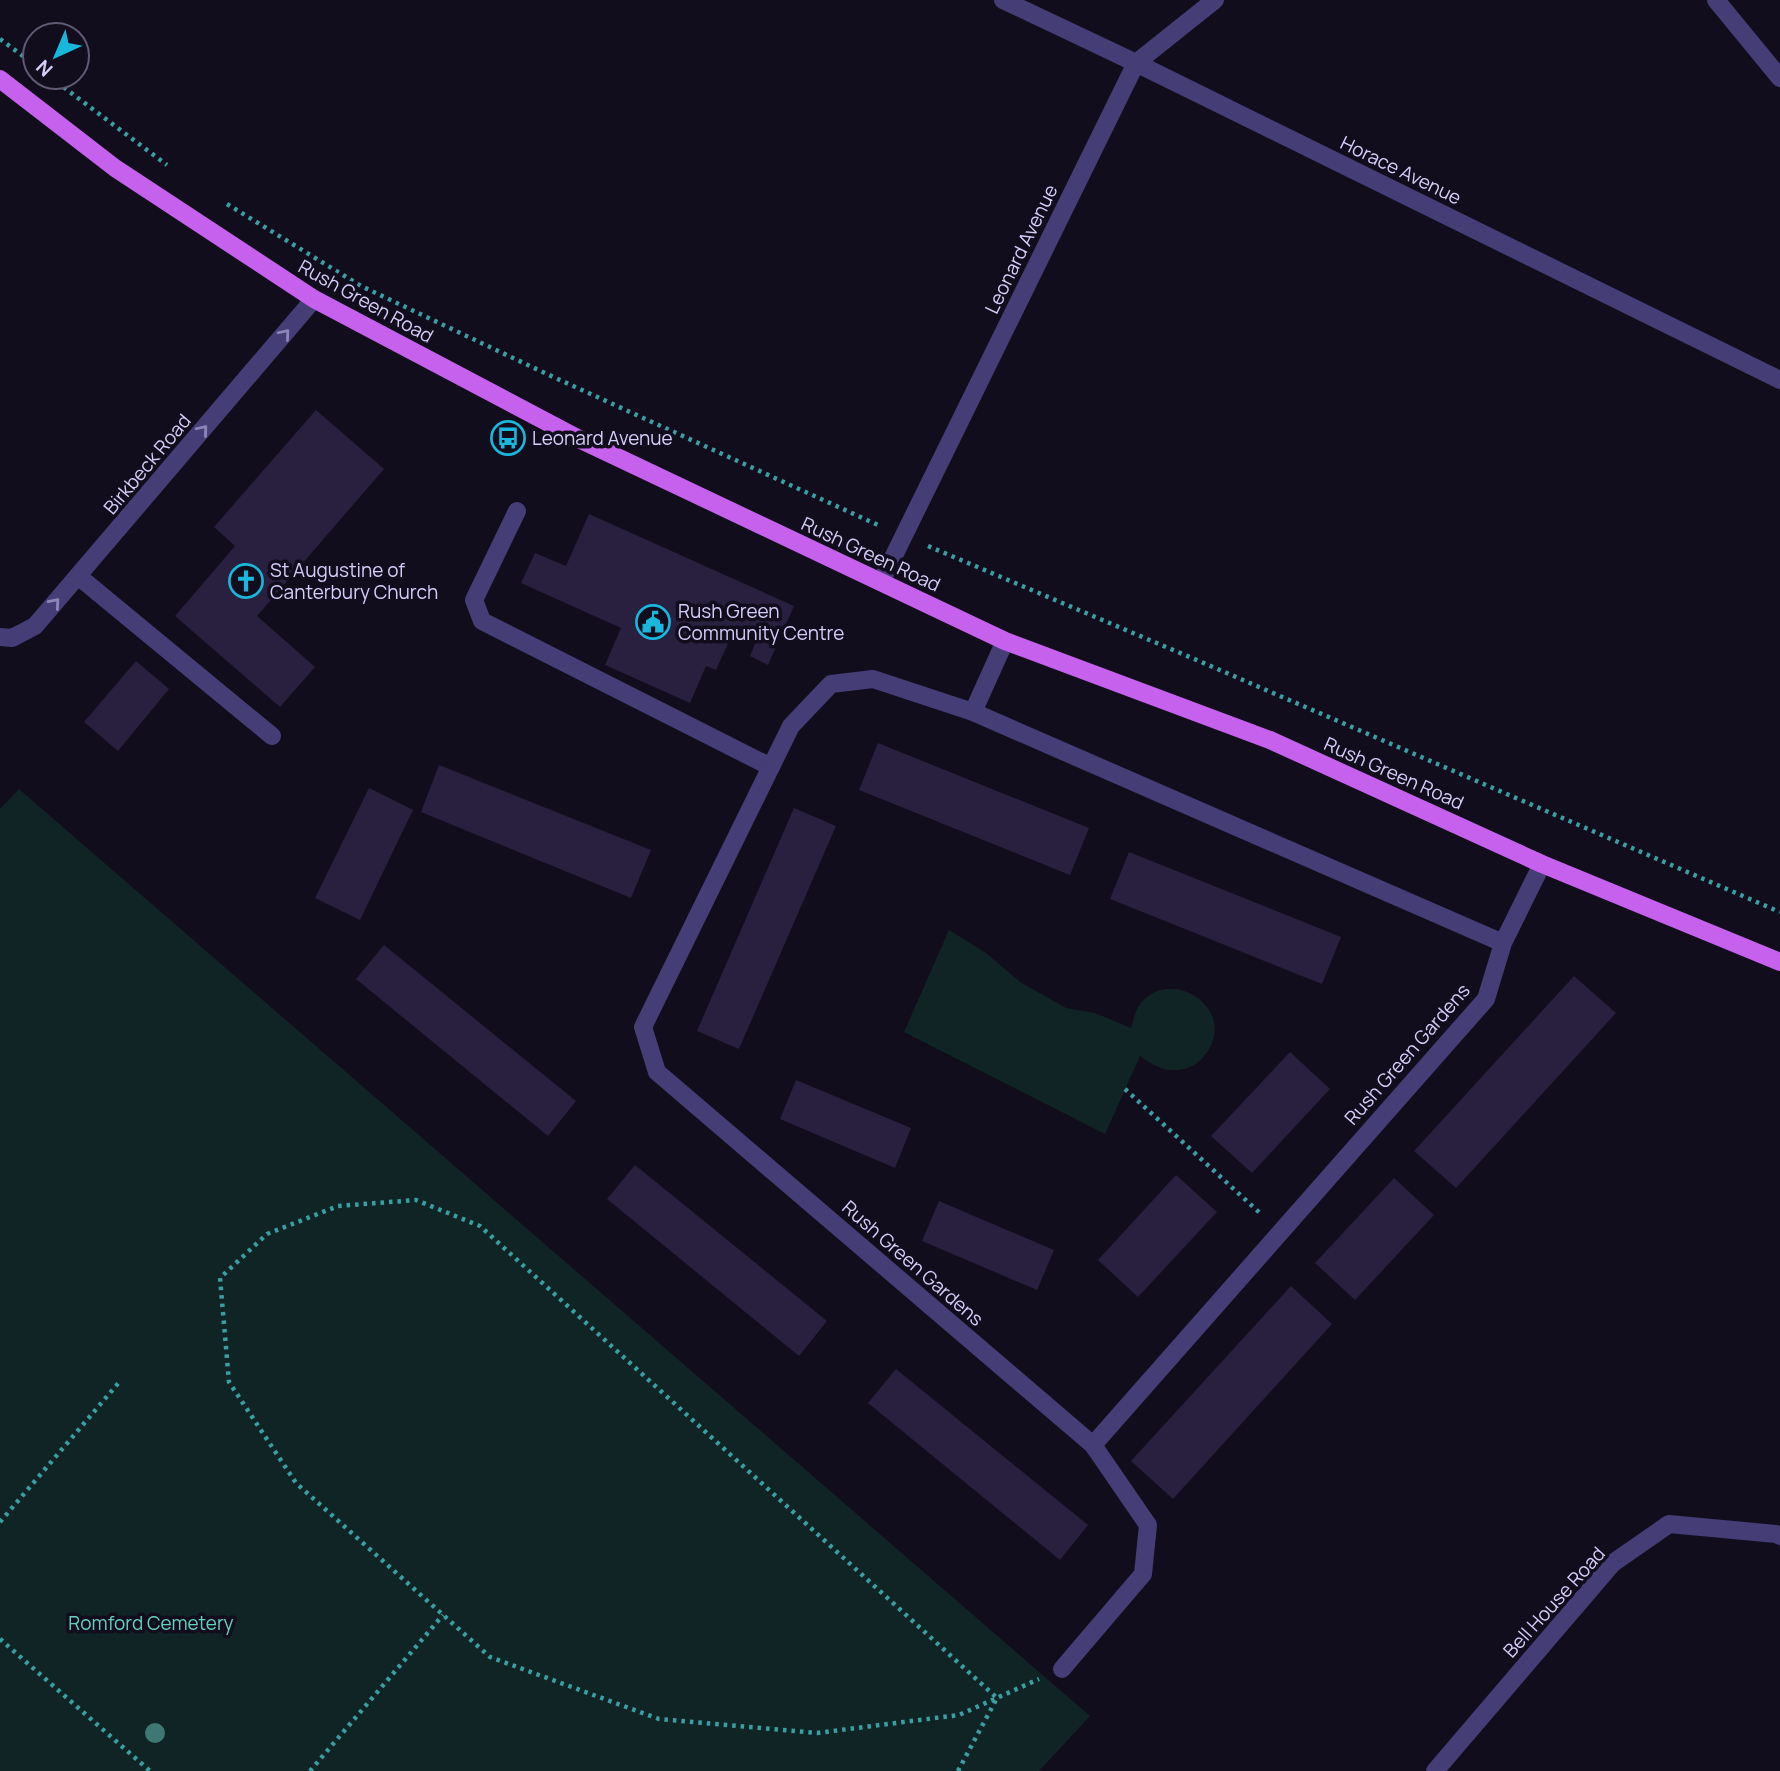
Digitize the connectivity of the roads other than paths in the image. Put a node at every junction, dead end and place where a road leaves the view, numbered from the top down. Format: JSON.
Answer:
{"nodes":[{"id":1,"x":1003,"y":0,"type":"edge"},
{"id":2,"x":1216,"y":0,"type":"edge"},
{"id":3,"x":1716,"y":0,"type":"edge"},
{"id":4,"x":1136,"y":63,"type":"junction"},
{"id":5,"x":1780,"y":78,"type":"edge"},
{"id":6,"x":0,"y":79,"type":"edge"},
{"id":7,"x":314,"y":299,"type":"junction"},
{"id":8,"x":1780,"y":380,"type":"edge"},
{"id":9,"x":517,"y":511,"type":"dead end"},
{"id":10,"x":78,"y":576,"type":"junction"},
{"id":11,"x":881,"y":582,"type":"junction"},
{"id":12,"x":0,"y":637,"type":"edge"},
{"id":13,"x":1005,"y":641,"type":"junction"},
{"id":14,"x":974,"y":712,"type":"junction"},
{"id":15,"x":272,"y":736,"type":"dead end"},
{"id":16,"x":771,"y":767,"type":"junction"},
{"id":17,"x":1542,"y":864,"type":"junction"},
{"id":18,"x":1503,"y":943,"type":"junction"},
{"id":19,"x":1780,"y":962,"type":"edge"},
{"id":20,"x":1093,"y":1445,"type":"junction"},
{"id":21,"x":1780,"y":1536,"type":"edge"},
{"id":22,"x":1062,"y":1669,"type":"road end"},
{"id":23,"x":1434,"y":1771,"type":"edge"}],
"edges":[{"from":1,"to":4,"type":"street","name":"Horace Avenue"},
{"from":2,"to":4,"type":"street","name":"Leonard Avenue"},
{"from":3,"to":5,"type":"street"},
{"from":4,"to":8,"type":"street","name":"Horace Avenue"},
{"from":4,"to":11,"type":"street","name":"Leonard Avenue"},
{"from":6,"to":7,"type":"main road","name":"Rush Green Road"},
{"from":10,"to":7,"type":"street","name":"Birkbeck Road","one_way":true},
{"from":7,"to":11,"type":"main road","name":"Rush Green Road"},
{"from":9,"to":16,"type":"street"},
{"from":12,"to":10,"type":"street","name":"Birkbeck Road","one_way":true},
{"from":10,"to":15,"type":"street"},
{"from":11,"to":13,"type":"main road","name":"Rush Green Road"},
{"from":13,"to":14,"type":"street"},
{"from":13,"to":17,"type":"main road","name":"Rush Green Road"},
{"from":14,"to":16,"type":"street","name":"Rush Green Gardens"},
{"from":14,"to":18,"type":"street","name":"Rush Green Gardens"},
{"from":16,"to":20,"type":"street","name":"Rush Green Gardens"},
{"from":17,"to":18,"type":"street","name":"Rush Green Gardens"},
{"from":17,"to":19,"type":"main road","name":"Rush Green Road"},
{"from":18,"to":20,"type":"street","name":"Rush Green Gardens"},
{"from":20,"to":22,"type":"street"},
{"from":21,"to":23,"type":"street","name":"Bell House Road"}]}
